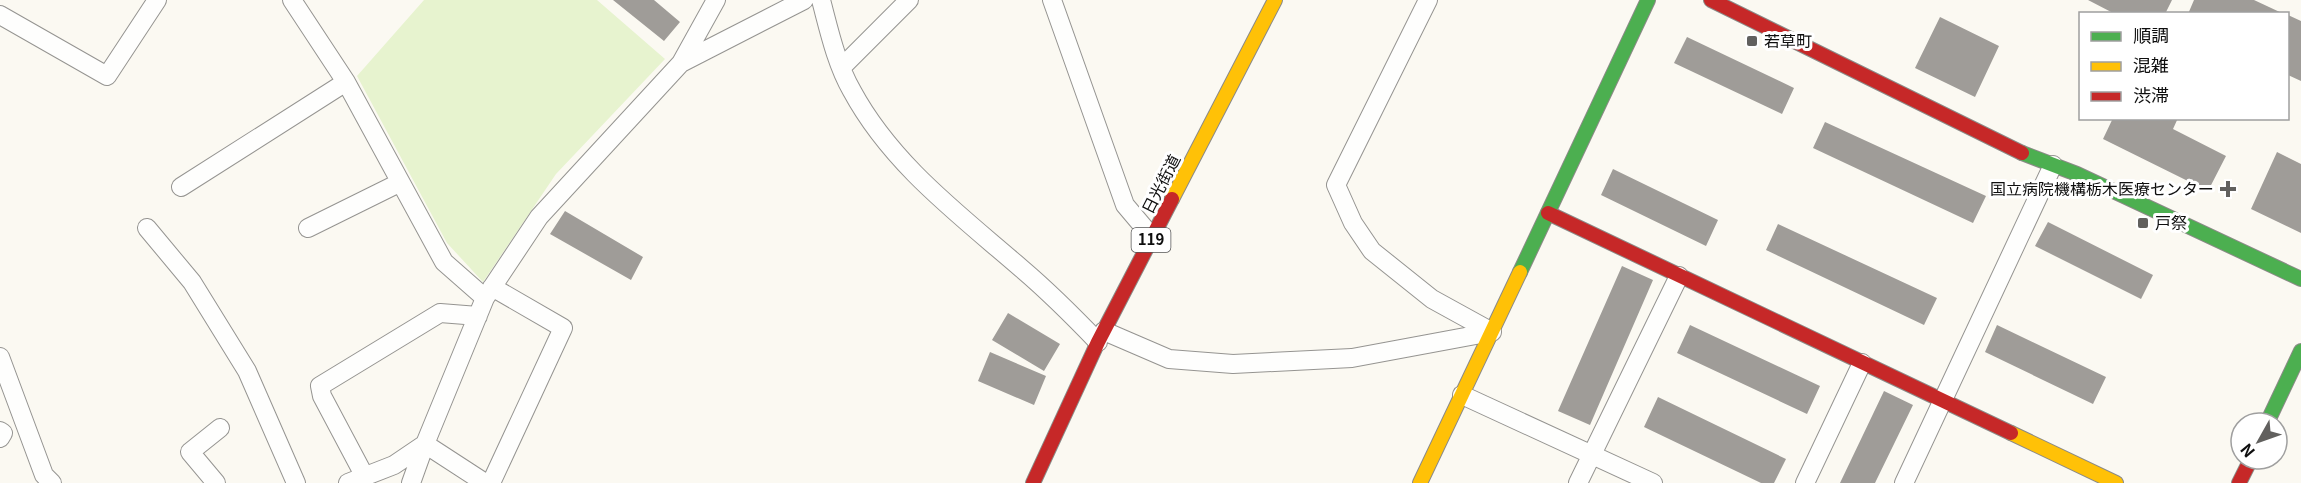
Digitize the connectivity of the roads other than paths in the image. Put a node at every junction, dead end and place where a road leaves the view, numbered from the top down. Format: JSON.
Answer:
{"nodes":[{"id":1,"x":157,"y":0,"type":"edge"},
{"id":2,"x":292,"y":0,"type":"edge"},
{"id":3,"x":716,"y":0,"type":"edge"},
{"id":4,"x":804,"y":0,"type":"edge"},
{"id":5,"x":821,"y":0,"type":"edge"},
{"id":6,"x":909,"y":0,"type":"edge"},
{"id":7,"x":1052,"y":0,"type":"edge"},
{"id":8,"x":1275,"y":0,"type":"edge"},
{"id":9,"x":1428,"y":0,"type":"edge"},
{"id":10,"x":1648,"y":0,"type":"edge"},
{"id":11,"x":1711,"y":0,"type":"edge"},
{"id":12,"x":0,"y":15,"type":"edge"},
{"id":13,"x":681,"y":63,"type":"junction"},
{"id":14,"x":842,"y":67,"type":"junction"},
{"id":15,"x":346,"y":82,"type":"junction"},
{"id":16,"x":2053,"y":165,"type":"junction"},
{"id":17,"x":399,"y":183,"type":"junction"},
{"id":18,"x":182,"y":187,"type":"dead end"},
{"id":19,"x":1548,"y":213,"type":"junction"},
{"id":20,"x":147,"y":228,"type":"dead end"},
{"id":21,"x":308,"y":228,"type":"dead end"},
{"id":22,"x":1152,"y":237,"type":"junction"},
{"id":23,"x":1679,"y":276,"type":"junction"},
{"id":24,"x":2301,"y":279,"type":"edge"},
{"id":25,"x":488,"y":293,"type":"junction"},
{"id":26,"x":477,"y":316,"type":"junction"},
{"id":27,"x":1492,"y":332,"type":"junction"},
{"id":28,"x":1101,"y":337,"type":"junction"},
{"id":29,"x":2301,"y":351,"type":"edge"},
{"id":30,"x":0,"y":357,"type":"edge"},
{"id":31,"x":1862,"y":363,"type":"junction"},
{"id":32,"x":1462,"y":395,"type":"junction"},
{"id":33,"x":1943,"y":401,"type":"junction"},
{"id":34,"x":2273,"y":411,"type":"edge"},
{"id":35,"x":220,"y":428,"type":"dead end"},
{"id":36,"x":0,"y":431,"type":"edge"},
{"id":37,"x":0,"y":438,"type":"edge"},
{"id":38,"x":424,"y":444,"type":"junction"},
{"id":39,"x":1592,"y":454,"type":"junction"},
{"id":40,"x":357,"y":480,"type":"edge"},
{"id":41,"x":52,"y":483,"type":"edge"},
{"id":42,"x":216,"y":483,"type":"edge"},
{"id":43,"x":296,"y":483,"type":"edge"},
{"id":44,"x":411,"y":483,"type":"edge"},
{"id":45,"x":485,"y":483,"type":"edge"},
{"id":46,"x":491,"y":483,"type":"edge"},
{"id":47,"x":1034,"y":483,"type":"edge"},
{"id":48,"x":1420,"y":483,"type":"edge"},
{"id":49,"x":1578,"y":483,"type":"edge"},
{"id":50,"x":1653,"y":483,"type":"edge"},
{"id":51,"x":1805,"y":483,"type":"edge"},
{"id":52,"x":1904,"y":483,"type":"edge"},
{"id":53,"x":2116,"y":483,"type":"edge"}],
"edges":[{"from":1,"to":12,"type":"street"},
{"from":2,"to":15,"type":"street"},
{"from":3,"to":13,"type":"street"},
{"from":4,"to":13,"type":"street"},
{"from":5,"to":14,"type":"street"},
{"from":6,"to":14,"type":"street"},
{"from":7,"to":22,"type":"street"},
{"from":8,"to":22,"type":"main road","name":"日光街道","number":"119"},
{"from":9,"to":27,"type":"street"},
{"from":10,"to":19,"type":"main road"},
{"from":11,"to":16,"type":"main road"},
{"from":13,"to":25,"type":"street"},
{"from":14,"to":28,"type":"street"},
{"from":15,"to":17,"type":"street"},
{"from":15,"to":18,"type":"street"},
{"from":16,"to":24,"type":"main road"},
{"from":16,"to":33,"type":"street"},
{"from":17,"to":21,"type":"street"},
{"from":17,"to":25,"type":"street"},
{"from":19,"to":23,"type":"main road"},
{"from":19,"to":27,"type":"main road"},
{"from":20,"to":43,"type":"street"},
{"from":22,"to":28,"type":"main road","name":"日光街道","number":"119"},
{"from":23,"to":31,"type":"main road"},
{"from":23,"to":39,"type":"street"},
{"from":25,"to":26,"type":"street"},
{"from":25,"to":46,"type":"street"},
{"from":26,"to":38,"type":"street"},
{"from":26,"to":40,"type":"street"},
{"from":27,"to":28,"type":"street"},
{"from":27,"to":32,"type":"main road"},
{"from":28,"to":47,"type":"main road","name":"日光街道","number":"119"},
{"from":29,"to":34,"type":"main road"},
{"from":30,"to":41,"type":"street"},
{"from":31,"to":33,"type":"main road"},
{"from":31,"to":51,"type":"street"},
{"from":32,"to":39,"type":"street"},
{"from":32,"to":48,"type":"main road"},
{"from":33,"to":52,"type":"street"},
{"from":33,"to":53,"type":"main road"},
{"from":35,"to":42,"type":"street"},
{"from":36,"to":37,"type":"street"},
{"from":38,"to":40,"type":"street"},
{"from":38,"to":44,"type":"street"},
{"from":38,"to":45,"type":"street"},
{"from":39,"to":49,"type":"street"},
{"from":39,"to":50,"type":"street"}]}
